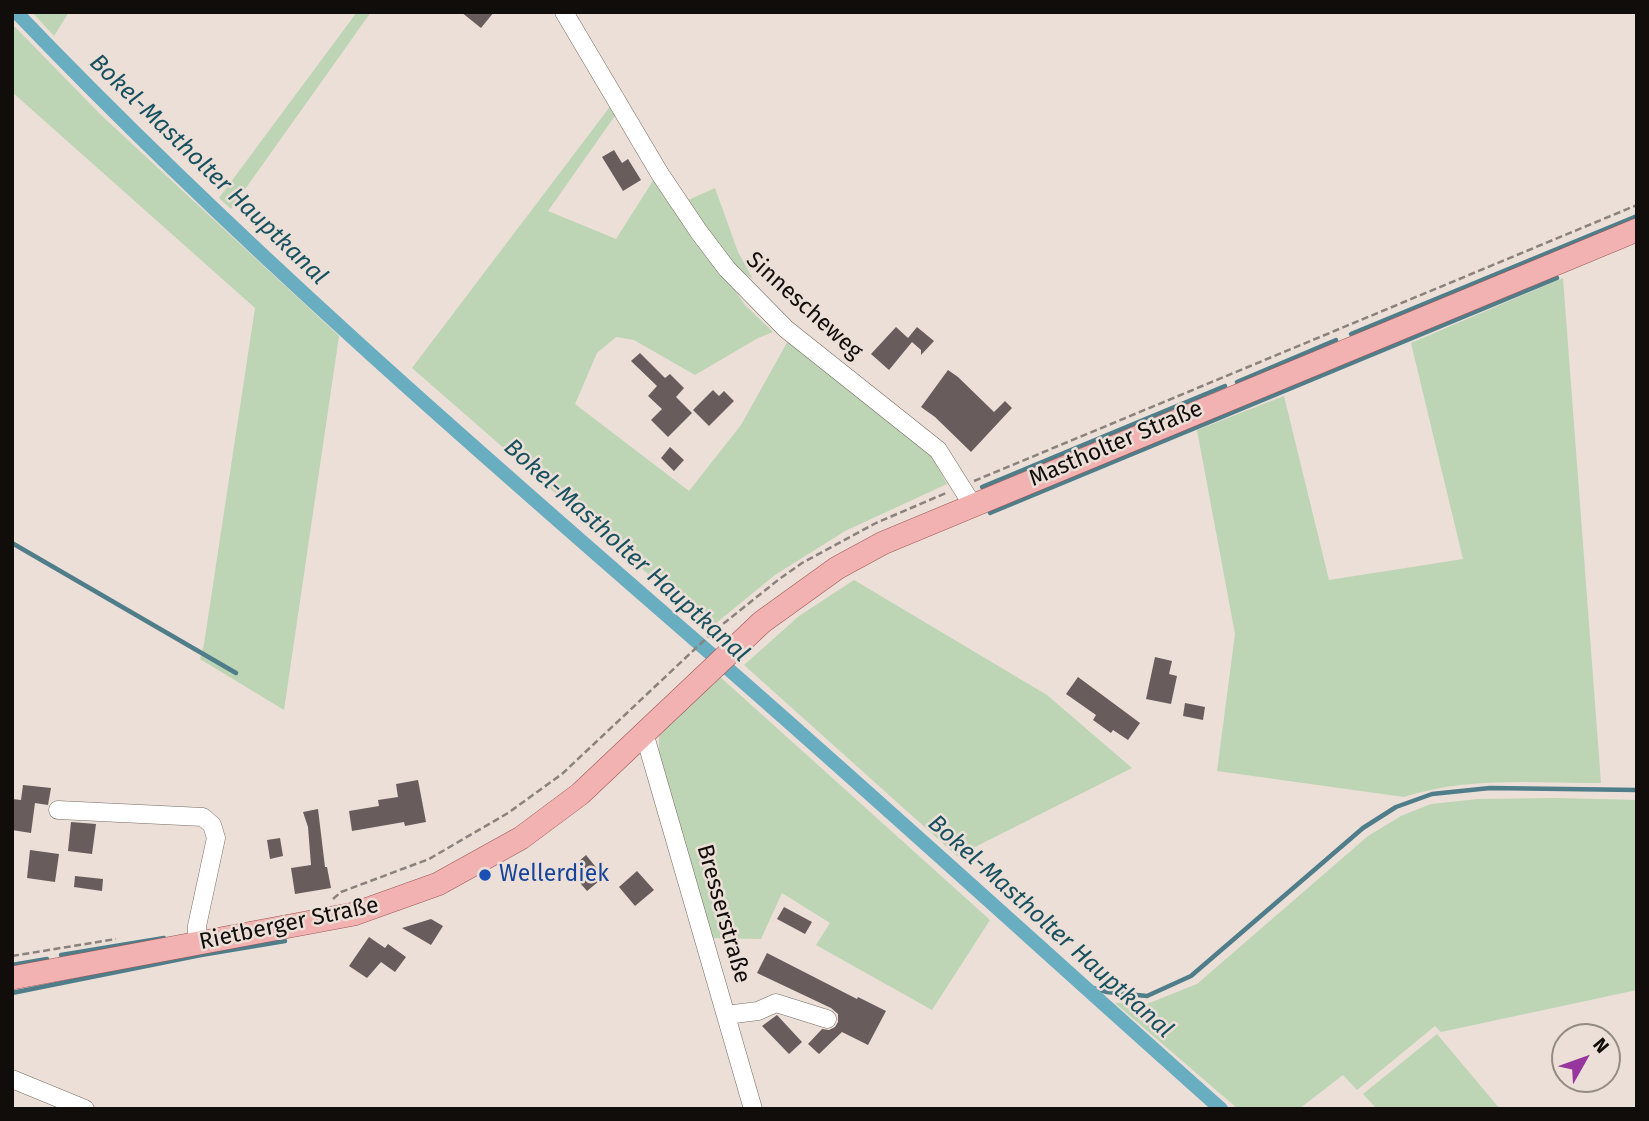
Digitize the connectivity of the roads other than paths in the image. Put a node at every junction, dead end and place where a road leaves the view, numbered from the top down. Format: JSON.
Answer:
{"nodes":[{"id":1,"x":564,"y":12,"type":"edge"},
{"id":2,"x":1637,"y":230,"type":"edge"},
{"id":3,"x":967,"y":496,"type":"junction"},
{"id":4,"x":642,"y":735,"type":"junction"},
{"id":5,"x":58,"y":810,"type":"dead end"},
{"id":6,"x":197,"y":944,"type":"junction"},
{"id":7,"x":12,"y":978,"type":"edge"},
{"id":8,"x":726,"y":1015,"type":"junction"},
{"id":9,"x":827,"y":1019,"type":"dead end"},
{"id":10,"x":12,"y":1079,"type":"edge"},
{"id":11,"x":85,"y":1109,"type":"edge"},
{"id":12,"x":753,"y":1109,"type":"edge"}],
"edges":[{"from":1,"to":3,"type":"street","name":"Sinnescheweg"},
{"from":2,"to":3,"type":"main road","name":"Mastholter Straße"},
{"from":3,"to":4,"type":"main road","name":"Mastholter Straße"},
{"from":4,"to":6,"type":"main road","name":"Rietberger Straße"},
{"from":4,"to":8,"type":"street","name":"Bresserstraße"},
{"from":5,"to":6,"type":"street"},
{"from":6,"to":7,"type":"main road","name":"Rietberger Straße"},
{"from":8,"to":9,"type":"street"},
{"from":8,"to":12,"type":"street","name":"Bresserstraße"},
{"from":10,"to":11,"type":"street"}]}
